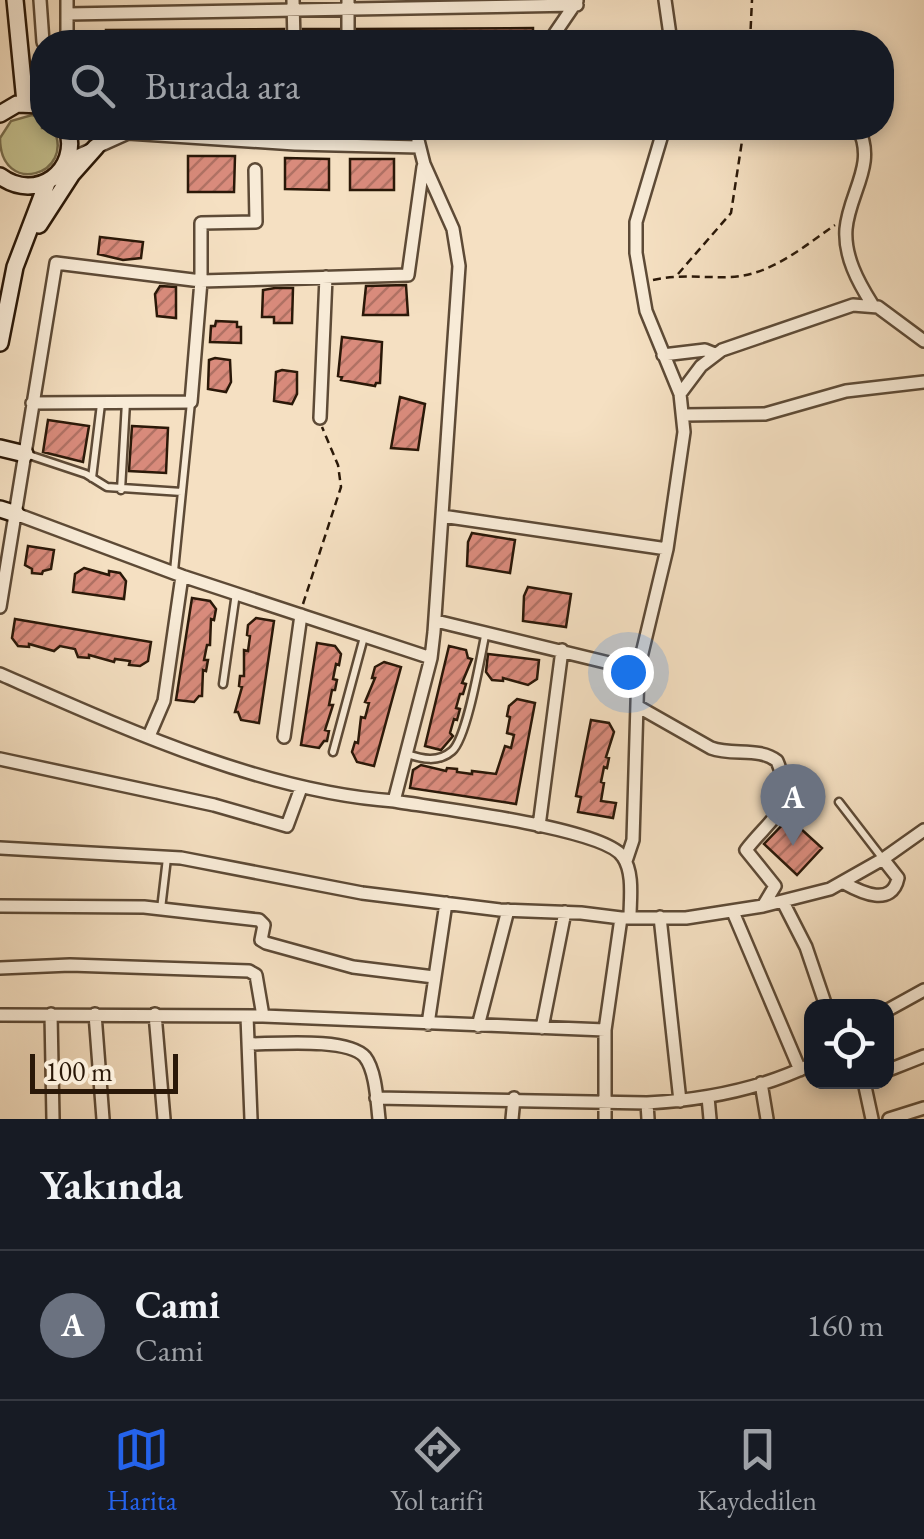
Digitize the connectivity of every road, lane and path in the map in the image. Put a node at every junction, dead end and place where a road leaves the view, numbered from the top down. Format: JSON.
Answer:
{"nodes":[{"id":1,"x":15,"y":0,"type":"edge"},
{"id":2,"x":40,"y":0,"type":"edge"},
{"id":3,"x":67,"y":0,"type":"edge"},
{"id":4,"x":665,"y":0,"type":"edge"},
{"id":5,"x":752,"y":0,"type":"edge"},
{"id":6,"x":577,"y":3,"type":"edge"},
{"id":7,"x":293,"y":5,"type":"edge"},
{"id":8,"x":348,"y":5,"type":"edge"},
{"id":9,"x":67,"y":14,"type":"junction"},
{"id":10,"x":42,"y":30,"type":"edge"},
{"id":11,"x":68,"y":30,"type":"edge"},
{"id":12,"x":294,"y":30,"type":"edge"},
{"id":13,"x":558,"y":30,"type":"edge"},
{"id":14,"x":669,"y":30,"type":"edge"},
{"id":15,"x":751,"y":30,"type":"edge"},
{"id":16,"x":25,"y":102,"type":"junction"},
{"id":17,"x":30,"y":103,"type":"edge"},
{"id":18,"x":0,"y":114,"type":"edge"},
{"id":19,"x":70,"y":140,"type":"edge"},
{"id":20,"x":112,"y":140,"type":"edge"},
{"id":21,"x":234,"y":140,"type":"edge"},
{"id":22,"x":295,"y":140,"type":"edge"},
{"id":23,"x":350,"y":140,"type":"edge"},
{"id":24,"x":418,"y":140,"type":"edge"},
{"id":25,"x":660,"y":140,"type":"edge"},
{"id":26,"x":742,"y":140,"type":"edge"},
{"id":27,"x":863,"y":140,"type":"edge"},
{"id":28,"x":295,"y":144,"type":"junction"},
{"id":29,"x":350,"y":145,"type":"junction"},
{"id":30,"x":96,"y":147,"type":"junction"},
{"id":31,"x":419,"y":147,"type":"junction"},
{"id":32,"x":68,"y":160,"type":"junction"},
{"id":33,"x":424,"y":164,"type":"junction"},
{"id":34,"x":255,"y":170,"type":"dead end"},
{"id":35,"x":0,"y":176,"type":"edge"},
{"id":36,"x":47,"y":182,"type":"junction"},
{"id":37,"x":848,"y":215,"type":"junction"},
{"id":38,"x":14,"y":267,"type":"junction"},
{"id":39,"x":678,"y":274,"type":"junction"},
{"id":40,"x":326,"y":277,"type":"junction"},
{"id":41,"x":202,"y":281,"type":"junction"},
{"id":42,"x":640,"y":283,"type":"junction"},
{"id":43,"x":872,"y":304,"type":"junction"},
{"id":44,"x":924,"y":341,"type":"edge"},
{"id":45,"x":0,"y":343,"type":"edge"},
{"id":46,"x":715,"y":354,"type":"junction"},
{"id":47,"x":663,"y":355,"type":"junction"},
{"id":48,"x":924,"y":382,"type":"edge"},
{"id":49,"x":680,"y":394,"type":"junction"},
{"id":50,"x":102,"y":402,"type":"junction"},
{"id":51,"x":126,"y":402,"type":"junction"},
{"id":52,"x":191,"y":402,"type":"junction"},
{"id":53,"x":32,"y":403,"type":"junction"},
{"id":54,"x":683,"y":415,"type":"junction"},
{"id":55,"x":320,"y":418,"type":"joint"},
{"id":56,"x":0,"y":448,"type":"edge"},
{"id":57,"x":25,"y":454,"type":"junction"},
{"id":58,"x":92,"y":478,"type":"junction"},
{"id":59,"x":121,"y":490,"type":"junction"},
{"id":60,"x":182,"y":492,"type":"junction"},
{"id":61,"x":0,"y":509,"type":"edge"},
{"id":62,"x":16,"y":514,"type":"junction"},
{"id":63,"x":442,"y":516,"type":"junction"},
{"id":64,"x":666,"y":549,"type":"junction"},
{"id":65,"x":178,"y":574,"type":"junction"},
{"id":66,"x":236,"y":594,"type":"junction"},
{"id":67,"x":0,"y":607,"type":"edge"},
{"id":68,"x":301,"y":615,"type":"junction"},
{"id":69,"x":436,"y":621,"type":"junction"},
{"id":70,"x":364,"y":636,"type":"junction"},
{"id":71,"x":485,"y":636,"type":"dead end"},
{"id":72,"x":562,"y":650,"type":"junction"},
{"id":73,"x":431,"y":658,"type":"junction"},
{"id":74,"x":638,"y":670,"type":"junction"},
{"id":75,"x":0,"y":674,"type":"edge"},
{"id":76,"x":223,"y":684,"type":"dead end"},
{"id":77,"x":637,"y":706,"type":"junction"},
{"id":78,"x":150,"y":736,"type":"junction"},
{"id":79,"x":284,"y":737,"type":"dead end"},
{"id":80,"x":332,"y":752,"type":"dead end"},
{"id":81,"x":406,"y":754,"type":"junction"},
{"id":82,"x":0,"y":759,"type":"edge"},
{"id":83,"x":301,"y":788,"type":"junction"},
{"id":84,"x":394,"y":801,"type":"junction"},
{"id":85,"x":838,"y":802,"type":"dead end"},
{"id":86,"x":539,"y":826,"type":"junction"},
{"id":87,"x":924,"y":830,"type":"edge"},
{"id":88,"x":0,"y":848,"type":"edge"},
{"id":89,"x":167,"y":857,"type":"junction"},
{"id":90,"x":883,"y":859,"type":"junction"},
{"id":91,"x":626,"y":861,"type":"junction"},
{"id":92,"x":844,"y":883,"type":"junction"},
{"id":93,"x":446,"y":902,"type":"junction"},
{"id":94,"x":783,"y":902,"type":"junction"},
{"id":95,"x":0,"y":906,"type":"edge"},
{"id":96,"x":763,"y":906,"type":"junction"},
{"id":97,"x":161,"y":909,"type":"junction"},
{"id":98,"x":508,"y":910,"type":"junction"},
{"id":99,"x":565,"y":912,"type":"junction"},
{"id":100,"x":734,"y":912,"type":"junction"},
{"id":101,"x":660,"y":917,"type":"junction"},
{"id":102,"x":626,"y":918,"type":"junction"},
{"id":103,"x":0,"y":968,"type":"edge"},
{"id":104,"x":434,"y":977,"type":"junction"},
{"id":105,"x":924,"y":990,"type":"edge"},
{"id":106,"x":824,"y":999,"type":"edge"},
{"id":107,"x":894,"y":1007,"type":"edge"},
{"id":108,"x":0,"y":1014,"type":"edge"},
{"id":109,"x":52,"y":1014,"type":"junction"},
{"id":110,"x":95,"y":1014,"type":"junction"},
{"id":111,"x":155,"y":1014,"type":"junction"},
{"id":112,"x":247,"y":1016,"type":"junction"},
{"id":113,"x":262,"y":1016,"type":"junction"},
{"id":114,"x":294,"y":1018,"type":"junction"},
{"id":115,"x":428,"y":1024,"type":"junction"},
{"id":116,"x":478,"y":1026,"type":"junction"},
{"id":117,"x":542,"y":1028,"type":"junction"},
{"id":118,"x":605,"y":1030,"type":"junction"},
{"id":119,"x":248,"y":1044,"type":"junction"},
{"id":120,"x":292,"y":1044,"type":"junction"},
{"id":121,"x":924,"y":1056,"type":"edge"},
{"id":122,"x":804,"y":1063,"type":"edge"},
{"id":123,"x":804,"y":1068,"type":"edge"},
{"id":124,"x":894,"y":1068,"type":"edge"},
{"id":125,"x":761,"y":1082,"type":"junction"},
{"id":126,"x":866,"y":1089,"type":"edge"},
{"id":127,"x":708,"y":1097,"type":"junction"},
{"id":128,"x":376,"y":1098,"type":"junction"},
{"id":129,"x":514,"y":1098,"type":"junction"},
{"id":130,"x":680,"y":1101,"type":"junction"},
{"id":131,"x":605,"y":1102,"type":"junction"},
{"id":132,"x":647,"y":1103,"type":"junction"},
{"id":133,"x":924,"y":1108,"type":"edge"},
{"id":134,"x":53,"y":1119,"type":"edge"},
{"id":135,"x":102,"y":1119,"type":"edge"},
{"id":136,"x":164,"y":1119,"type":"edge"},
{"id":137,"x":251,"y":1119,"type":"edge"},
{"id":138,"x":379,"y":1119,"type":"edge"},
{"id":139,"x":512,"y":1119,"type":"edge"},
{"id":140,"x":605,"y":1119,"type":"edge"},
{"id":141,"x":648,"y":1119,"type":"edge"},
{"id":142,"x":710,"y":1119,"type":"edge"},
{"id":143,"x":767,"y":1119,"type":"edge"},
{"id":144,"x":872,"y":1119,"type":"edge"},
{"id":145,"x":889,"y":1119,"type":"edge"}],
"edges":[{"from":1,"to":16,"type":"street"},
{"from":2,"to":10,"type":"street"},
{"from":3,"to":9,"type":"street"},
{"from":4,"to":14,"type":"street"},
{"from":5,"to":15,"type":"path"},
{"from":6,"to":8,"type":"street"},
{"from":6,"to":13,"type":"street"},
{"from":7,"to":8,"type":"street"},
{"from":7,"to":9,"type":"street"},
{"from":7,"to":12,"type":"street"},
{"from":9,"to":11,"type":"street"},
{"from":16,"to":17,"type":"street"},
{"from":16,"to":18,"type":"street"},
{"from":19,"to":32,"type":"street"},
{"from":20,"to":30,"type":"street"},
{"from":21,"to":28,"type":"street"},
{"from":22,"to":28,"type":"street"},
{"from":23,"to":29,"type":"street"},
{"from":24,"to":31,"type":"street"},
{"from":25,"to":42,"type":"street"},
{"from":26,"to":39,"type":"path"},
{"from":27,"to":37,"type":"street"},
{"from":28,"to":29,"type":"street"},
{"from":29,"to":31,"type":"street"},
{"from":30,"to":32,"type":"street"},
{"from":30,"to":38,"type":"street"},
{"from":31,"to":33,"type":"street"},
{"from":32,"to":36,"type":"street"},
{"from":33,"to":40,"type":"street"},
{"from":33,"to":63,"type":"street"},
{"from":34,"to":41,"type":"street"},
{"from":35,"to":36,"type":"street"},
{"from":36,"to":38,"type":"street"},
{"from":37,"to":39,"type":"path"},
{"from":37,"to":43,"type":"street"},
{"from":38,"to":45,"type":"street"},
{"from":39,"to":42,"type":"path"},
{"from":40,"to":41,"type":"street"},
{"from":40,"to":55,"type":"street"},
{"from":41,"to":52,"type":"street"},
{"from":41,"to":53,"type":"street"},
{"from":42,"to":47,"type":"street"},
{"from":43,"to":44,"type":"street"},
{"from":43,"to":46,"type":"street"},
{"from":46,"to":47,"type":"street"},
{"from":46,"to":49,"type":"street"},
{"from":47,"to":49,"type":"street"},
{"from":48,"to":54,"type":"street"},
{"from":49,"to":54,"type":"street"},
{"from":50,"to":51,"type":"street"},
{"from":50,"to":53,"type":"street"},
{"from":50,"to":58,"type":"lane"},
{"from":51,"to":52,"type":"street"},
{"from":51,"to":59,"type":"lane"},
{"from":52,"to":60,"type":"lane"},
{"from":53,"to":57,"type":"street"},
{"from":54,"to":64,"type":"street"},
{"from":55,"to":68,"type":"path"},
{"from":56,"to":57,"type":"street"},
{"from":57,"to":58,"type":"lane"},
{"from":57,"to":62,"type":"street"},
{"from":58,"to":59,"type":"lane"},
{"from":59,"to":60,"type":"lane"},
{"from":60,"to":65,"type":"lane"},
{"from":61,"to":62,"type":"street"},
{"from":62,"to":65,"type":"street"},
{"from":62,"to":67,"type":"street"},
{"from":63,"to":64,"type":"street"},
{"from":63,"to":69,"type":"street"},
{"from":64,"to":74,"type":"street"},
{"from":65,"to":66,"type":"street"},
{"from":65,"to":78,"type":"street"},
{"from":66,"to":68,"type":"street"},
{"from":66,"to":76,"type":"lane"},
{"from":68,"to":70,"type":"street"},
{"from":68,"to":79,"type":"street"},
{"from":69,"to":72,"type":"street"},
{"from":69,"to":73,"type":"street"},
{"from":70,"to":73,"type":"street"},
{"from":70,"to":80,"type":"lane"},
{"from":71,"to":81,"type":"lane"},
{"from":72,"to":74,"type":"street"},
{"from":72,"to":86,"type":"street"},
{"from":73,"to":81,"type":"street"},
{"from":74,"to":77,"type":"street"},
{"from":75,"to":78,"type":"street"},
{"from":77,"to":91,"type":"street"},
{"from":77,"to":96,"type":"street"},
{"from":78,"to":83,"type":"street"},
{"from":81,"to":84,"type":"street"},
{"from":82,"to":83,"type":"street"},
{"from":83,"to":84,"type":"street"},
{"from":84,"to":86,"type":"street"},
{"from":85,"to":90,"type":"lane"},
{"from":86,"to":91,"type":"street"},
{"from":87,"to":90,"type":"street"},
{"from":88,"to":89,"type":"street"},
{"from":89,"to":93,"type":"street"},
{"from":89,"to":97,"type":"lane"},
{"from":90,"to":92,"type":"street"},
{"from":90,"to":92,"type":"street"},
{"from":91,"to":102,"type":"street"},
{"from":92,"to":94,"type":"street"},
{"from":93,"to":98,"type":"street"},
{"from":93,"to":104,"type":"street"},
{"from":94,"to":96,"type":"street"},
{"from":94,"to":106,"type":"street"},
{"from":95,"to":97,"type":"street"},
{"from":96,"to":100,"type":"street"},
{"from":97,"to":104,"type":"street"},
{"from":98,"to":99,"type":"street"},
{"from":98,"to":116,"type":"street"},
{"from":99,"to":102,"type":"street"},
{"from":99,"to":117,"type":"street"},
{"from":100,"to":101,"type":"street"},
{"from":100,"to":122,"type":"street"},
{"from":101,"to":102,"type":"street"},
{"from":101,"to":130,"type":"street"},
{"from":102,"to":118,"type":"street"},
{"from":103,"to":113,"type":"street"},
{"from":104,"to":115,"type":"street"},
{"from":105,"to":107,"type":"street"},
{"from":108,"to":109,"type":"street"},
{"from":109,"to":110,"type":"street"},
{"from":109,"to":134,"type":"street"},
{"from":110,"to":111,"type":"street"},
{"from":110,"to":135,"type":"street"},
{"from":111,"to":112,"type":"street"},
{"from":111,"to":136,"type":"street"},
{"from":112,"to":113,"type":"street"},
{"from":112,"to":119,"type":"street"},
{"from":113,"to":114,"type":"street"},
{"from":114,"to":115,"type":"street"},
{"from":114,"to":120,"type":"street"},
{"from":115,"to":116,"type":"street"},
{"from":116,"to":117,"type":"street"},
{"from":117,"to":118,"type":"street"},
{"from":118,"to":131,"type":"street"},
{"from":119,"to":120,"type":"street"},
{"from":119,"to":137,"type":"street"},
{"from":120,"to":128,"type":"street"},
{"from":121,"to":124,"type":"street"},
{"from":123,"to":125,"type":"street"},
{"from":125,"to":127,"type":"street"},
{"from":125,"to":143,"type":"street"},
{"from":126,"to":144,"type":"street"},
{"from":127,"to":130,"type":"street"},
{"from":127,"to":142,"type":"street"},
{"from":128,"to":129,"type":"street"},
{"from":128,"to":138,"type":"street"},
{"from":129,"to":131,"type":"street"},
{"from":129,"to":139,"type":"street"},
{"from":130,"to":132,"type":"street"},
{"from":131,"to":132,"type":"street"},
{"from":131,"to":140,"type":"street"},
{"from":132,"to":141,"type":"street"},
{"from":133,"to":145,"type":"street"}]}
